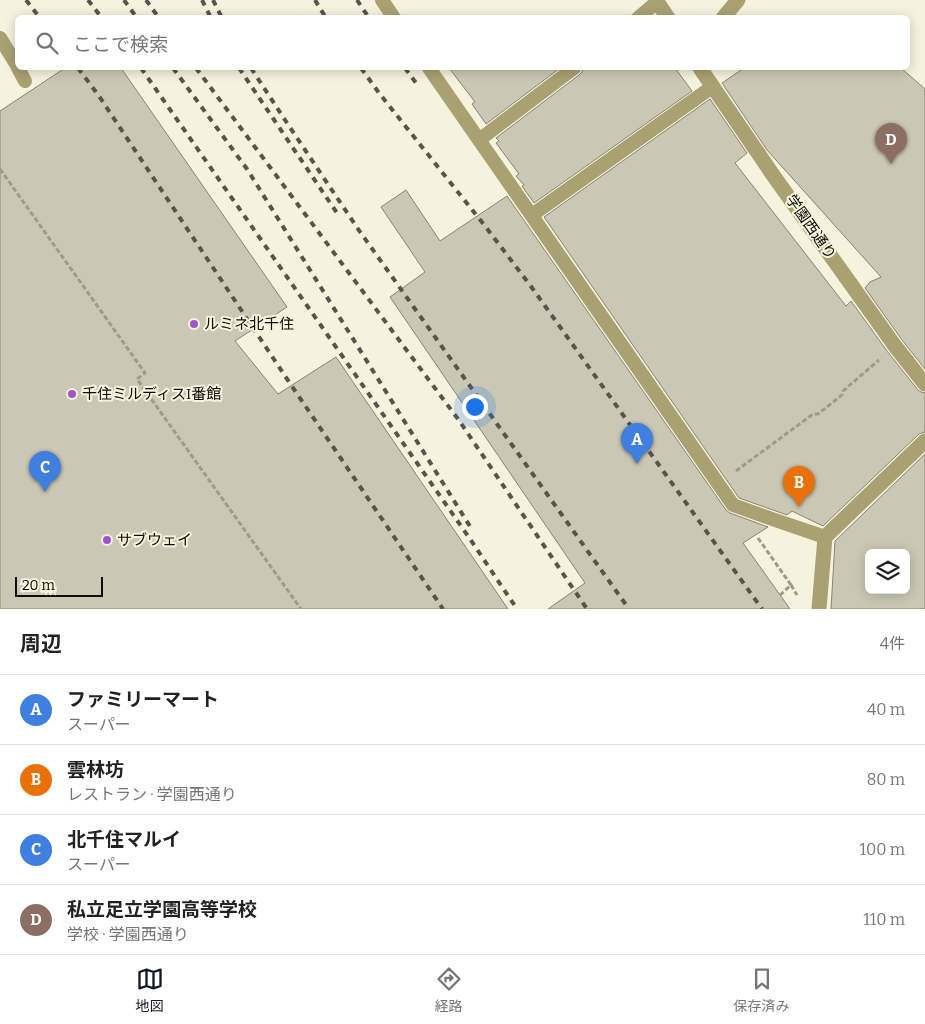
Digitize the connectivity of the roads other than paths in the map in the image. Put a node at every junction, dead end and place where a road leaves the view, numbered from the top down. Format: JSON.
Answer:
{"nodes":[{"id":1,"x":382,"y":0,"type":"edge"},
{"id":2,"x":738,"y":0,"type":"edge"},
{"id":3,"x":657,"y":1,"type":"edge"},
{"id":4,"x":392,"y":15,"type":"edge"},
{"id":5,"x":641,"y":15,"type":"edge"},
{"id":6,"x":666,"y":15,"type":"edge"},
{"id":7,"x":726,"y":15,"type":"edge"},
{"id":8,"x":0,"y":38,"type":"edge"},
{"id":9,"x":15,"y":62,"type":"edge"},
{"id":10,"x":20,"y":70,"type":"edge"},
{"id":11,"x":430,"y":70,"type":"edge"},
{"id":12,"x":571,"y":70,"type":"edge"},
{"id":13,"x":701,"y":70,"type":"edge"},
{"id":14,"x":25,"y":80,"type":"dead end"},
{"id":15,"x":712,"y":87,"type":"junction"},
{"id":16,"x":479,"y":140,"type":"junction"},
{"id":17,"x":532,"y":215,"type":"junction"},
{"id":18,"x":925,"y":384,"type":"edge"},
{"id":19,"x":925,"y":441,"type":"edge"},
{"id":20,"x":825,"y":537,"type":"junction"},
{"id":21,"x":819,"y":609,"type":"edge"}],
"edges":[{"from":1,"to":4,"type":"lane"},
{"from":2,"to":7,"type":"street"},
{"from":3,"to":5,"type":"lane"},
{"from":3,"to":6,"type":"street"},
{"from":8,"to":9,"type":"lane"},
{"from":10,"to":14,"type":"lane"},
{"from":11,"to":16,"type":"lane"},
{"from":12,"to":16,"type":"lane"},
{"from":13,"to":15,"type":"street","name":"学園西通り"},
{"from":15,"to":17,"type":"lane"},
{"from":15,"to":18,"type":"street","name":"学園西通り"},
{"from":16,"to":17,"type":"lane"},
{"from":17,"to":20,"type":"lane"},
{"from":19,"to":20,"type":"street"},
{"from":20,"to":21,"type":"street"}]}
